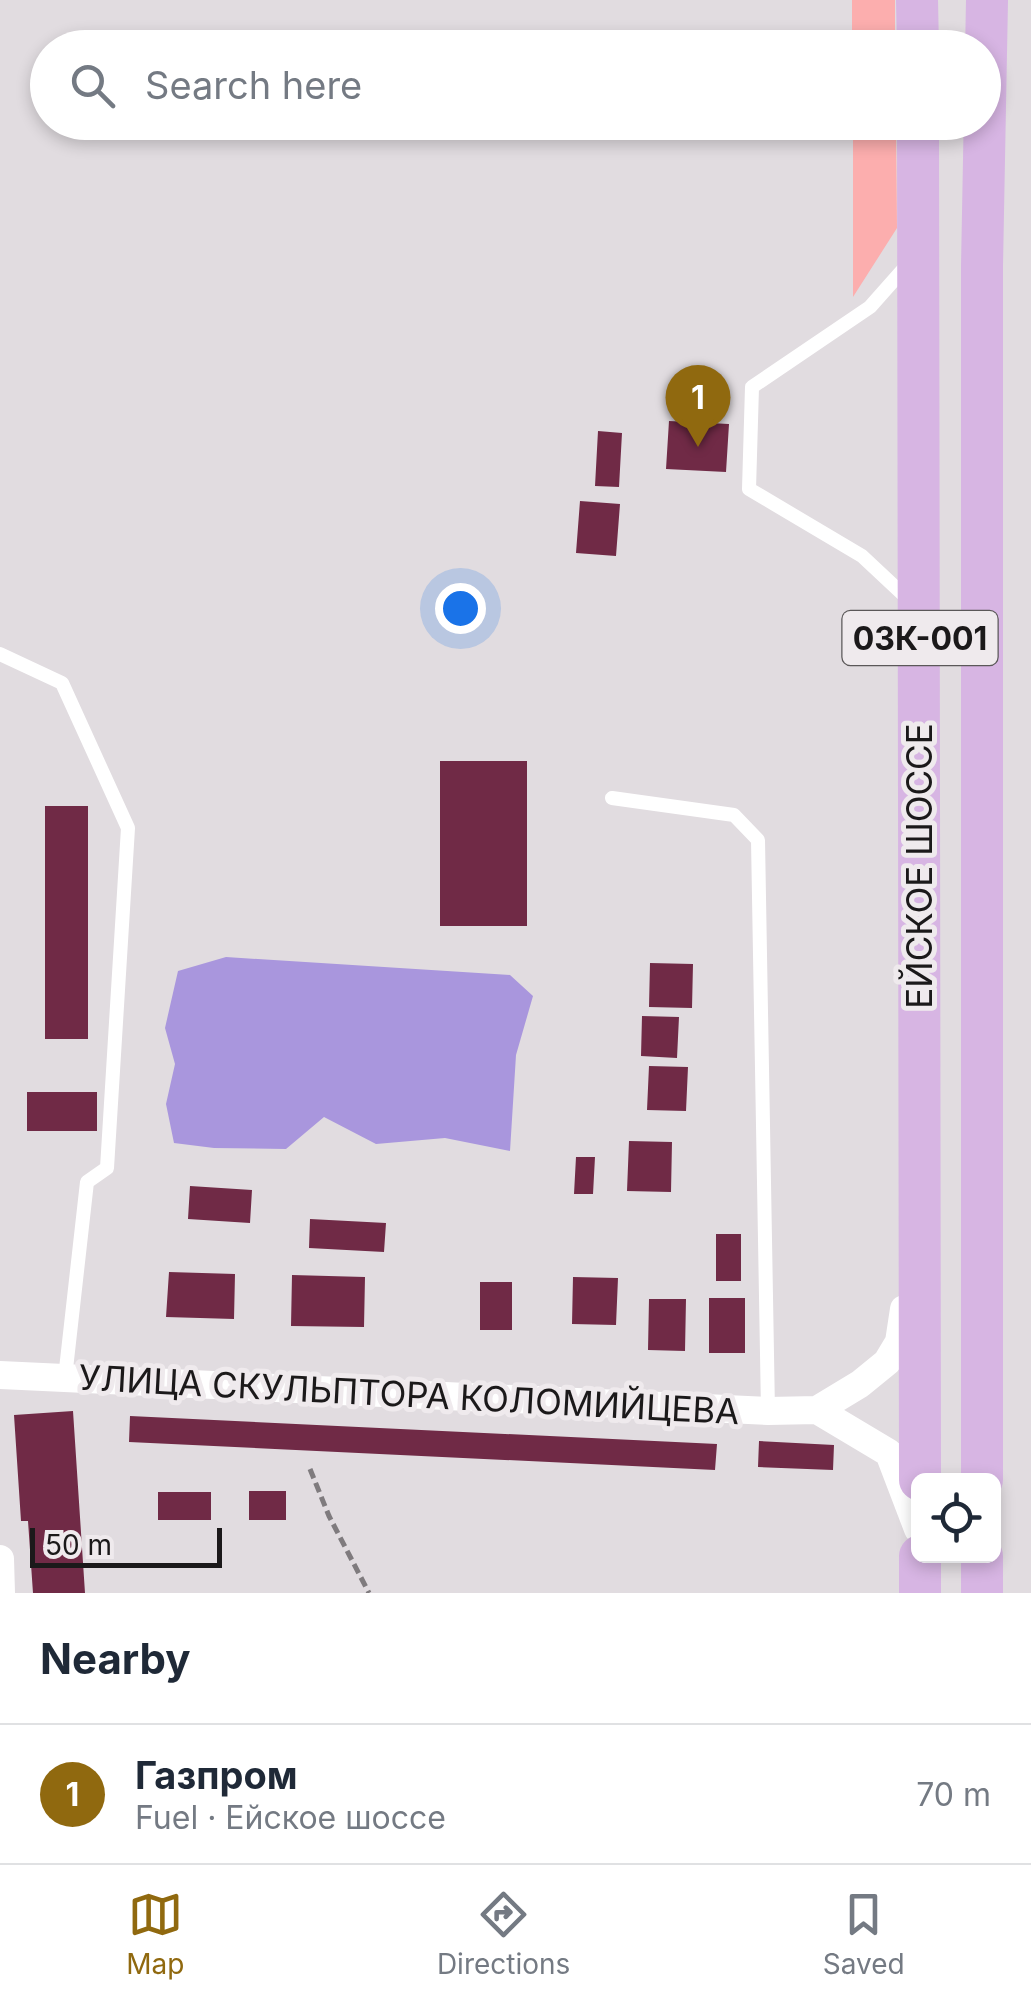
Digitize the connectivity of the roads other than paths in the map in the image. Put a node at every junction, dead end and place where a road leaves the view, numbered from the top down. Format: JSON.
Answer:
{"nodes":[{"id":1,"x":917,"y":0,"type":"edge"},
{"id":2,"x":987,"y":0,"type":"edge"},
{"id":3,"x":918,"y":30,"type":"edge"},
{"id":4,"x":986,"y":30,"type":"edge"},
{"id":5,"x":918,"y":140,"type":"edge"},
{"id":6,"x":984,"y":140,"type":"edge"},
{"id":7,"x":920,"y":252,"type":"junction"},
{"id":8,"x":920,"y":610,"type":"junction"},
{"id":9,"x":0,"y":654,"type":"edge"},
{"id":10,"x":612,"y":798,"type":"dead end"},
{"id":11,"x":919,"y":1216,"type":"junction"},
{"id":12,"x":0,"y":1376,"type":"edge"},
{"id":13,"x":65,"y":1378,"type":"junction"},
{"id":14,"x":817,"y":1410,"type":"junction"},
{"id":15,"x":768,"y":1411,"type":"junction"},
{"id":16,"x":920,"y":1473,"type":"edge"},
{"id":17,"x":982,"y":1473,"type":"edge"},
{"id":18,"x":911,"y":1511,"type":"edge"},
{"id":19,"x":0,"y":1560,"type":"edge"},
{"id":20,"x":920,"y":1563,"type":"edge"},
{"id":21,"x":982,"y":1563,"type":"edge"},
{"id":22,"x":1,"y":1593,"type":"edge"},
{"id":23,"x":920,"y":1593,"type":"edge"},
{"id":24,"x":982,"y":1593,"type":"edge"}],
"edges":[{"from":1,"to":3,"type":"main road"},
{"from":2,"to":4,"type":"main road","name":"ЕЙСКОЕ ШОССЕ","number":"03К-001"},
{"from":5,"to":7,"type":"main road","number":"03К-001"},
{"from":6,"to":17,"type":"main road","name":"ЕЙСКОЕ ШОССЕ","number":"03К-001"},
{"from":7,"to":8,"type":"main road","name":"ЕЙСКОЕ ШОССЕ","number":"03К-001"},
{"from":7,"to":8,"type":"lane"},
{"from":8,"to":11,"type":"main road","name":"ЕЙСКОЕ ШОССЕ","number":"03К-001"},
{"from":9,"to":13,"type":"lane"},
{"from":10,"to":15,"type":"lane"},
{"from":11,"to":14,"type":"street"},
{"from":11,"to":16,"type":"main road","name":"ЕЙСКОЕ ШОССЕ","number":"03К-001"},
{"from":12,"to":13,"type":"street","name":"УЛИЦА СКУЛЬПТОРА КОЛОМИЙЦЕВА"},
{"from":13,"to":15,"type":"street","name":"УЛИЦА СКУЛЬПТОРА КОЛОМИЙЦЕВА"},
{"from":14,"to":15,"type":"street","name":"УЛИЦА СКУЛЬПТОРА КОЛОМИЙЦЕВА"},
{"from":14,"to":18,"type":"street"},
{"from":19,"to":22,"type":"street"},
{"from":20,"to":23,"type":"main road"},
{"from":21,"to":24,"type":"main road"}]}
